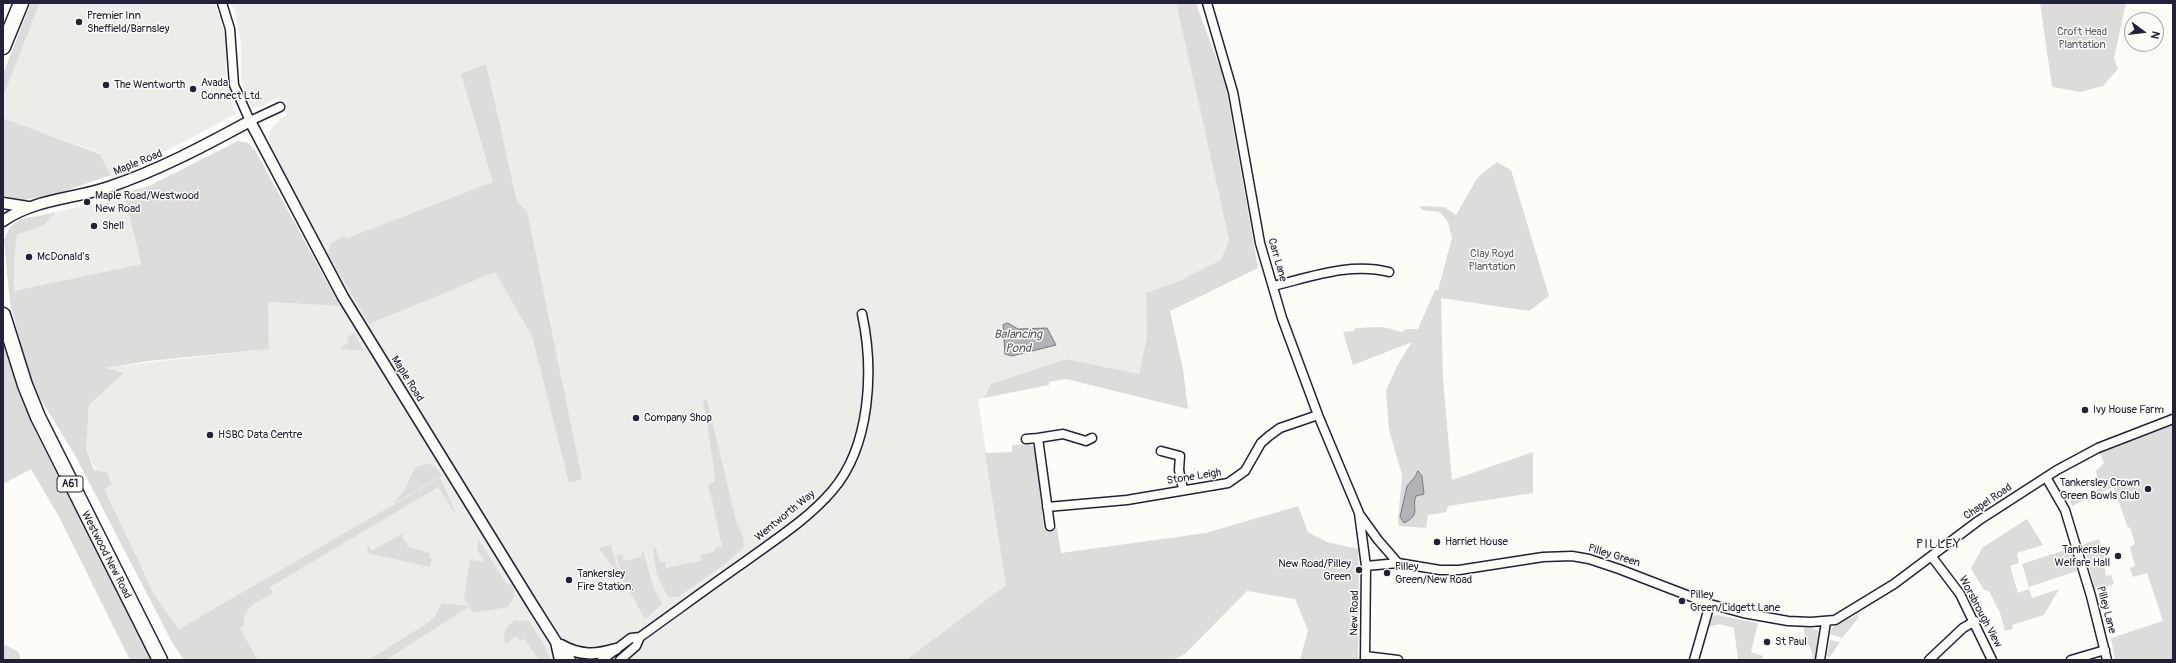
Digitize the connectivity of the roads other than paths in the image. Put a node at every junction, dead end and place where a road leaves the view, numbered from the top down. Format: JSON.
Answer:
{"nodes":[{"id":1,"x":20,"y":3,"type":"edge"},
{"id":2,"x":222,"y":3,"type":"edge"},
{"id":3,"x":1207,"y":3,"type":"edge"},
{"id":4,"x":3,"y":47,"type":"edge"},
{"id":5,"x":280,"y":107,"type":"dead end"},
{"id":6,"x":250,"y":121,"type":"junction"},
{"id":7,"x":3,"y":203,"type":"edge"},
{"id":8,"x":28,"y":206,"type":"junction"},
{"id":9,"x":3,"y":221,"type":"edge"},
{"id":10,"x":1389,"y":272,"type":"dead end"},
{"id":11,"x":1273,"y":286,"type":"junction"},
{"id":12,"x":862,"y":314,"type":"dead end"},
{"id":13,"x":3,"y":315,"type":"edge"},
{"id":14,"x":1318,"y":415,"type":"junction"},
{"id":15,"x":2173,"y":419,"type":"edge"},
{"id":16,"x":1026,"y":438,"type":"dead end"},
{"id":17,"x":1038,"y":438,"type":"junction"},
{"id":18,"x":1092,"y":438,"type":"dead end"},
{"id":19,"x":1161,"y":451,"type":"dead end"},
{"id":20,"x":2046,"y":477,"type":"junction"},
{"id":21,"x":1183,"y":489,"type":"junction"},
{"id":22,"x":1047,"y":507,"type":"junction"},
{"id":23,"x":1359,"y":513,"type":"junction"},
{"id":24,"x":1050,"y":526,"type":"dead end"},
{"id":25,"x":1932,"y":557,"type":"junction"},
{"id":26,"x":1398,"y":563,"type":"junction"},
{"id":27,"x":1366,"y":566,"type":"junction"},
{"id":28,"x":1710,"y":604,"type":"junction"},
{"id":29,"x":1974,"y":621,"type":"junction"},
{"id":30,"x":1826,"y":622,"type":"junction"},
{"id":31,"x":640,"y":637,"type":"junction"},
{"id":32,"x":556,"y":642,"type":"junction"},
{"id":33,"x":616,"y":649,"type":"junction"},
{"id":34,"x":2105,"y":650,"type":"junction"},
{"id":35,"x":1365,"y":658,"type":"edge"},
{"id":36,"x":160,"y":660,"type":"edge"},
{"id":37,"x":560,"y":660,"type":"edge"},
{"id":38,"x":570,"y":660,"type":"edge"},
{"id":39,"x":602,"y":660,"type":"edge"},
{"id":40,"x":620,"y":660,"type":"edge"},
{"id":41,"x":1398,"y":660,"type":"edge"},
{"id":42,"x":1694,"y":660,"type":"edge"},
{"id":43,"x":1820,"y":660,"type":"edge"},
{"id":44,"x":1929,"y":660,"type":"edge"},
{"id":45,"x":1992,"y":660,"type":"edge"},
{"id":46,"x":2071,"y":660,"type":"edge"},
{"id":47,"x":2107,"y":660,"type":"edge"}],
"edges":[{"from":1,"to":4,"type":"highway"},
{"from":2,"to":6,"type":"street"},
{"from":3,"to":11,"type":"street","name":"Carr Lane"},
{"from":5,"to":6,"type":"street","name":"Maple Road"},
{"from":6,"to":8,"type":"street","name":"Maple Road"},
{"from":6,"to":32,"type":"street","name":"Maple Road"},
{"from":7,"to":8,"type":"street","name":"Maple Road"},
{"from":8,"to":9,"type":"street","name":"Maple Road"},
{"from":10,"to":11,"type":"street"},
{"from":11,"to":14,"type":"street","name":"Carr Lane"},
{"from":12,"to":31,"type":"street","name":"Wentworth Way"},
{"from":13,"to":36,"type":"highway","name":"Westwood New Road","number":"A61"},
{"from":14,"to":21,"type":"street","name":"Stone Leigh"},
{"from":14,"to":23,"type":"street","name":"Carr Lane"},
{"from":15,"to":20,"type":"street","name":"Chapel Road"},
{"from":16,"to":17,"type":"street"},
{"from":17,"to":18,"type":"street"},
{"from":17,"to":22,"type":"street"},
{"from":19,"to":21,"type":"street"},
{"from":20,"to":25,"type":"street","name":"Chapel Road"},
{"from":20,"to":34,"type":"street","name":"Pilley Lane"},
{"from":21,"to":22,"type":"street","name":"Stone Leigh"},
{"from":22,"to":24,"type":"street"},
{"from":23,"to":26,"type":"street","name":"Carr Lane"},
{"from":23,"to":27,"type":"street","name":"Carr Lane"},
{"from":25,"to":29,"type":"street","name":"Worsbrough View"},
{"from":25,"to":30,"type":"street","name":"Chapel Road"},
{"from":26,"to":27,"type":"street","name":"Pilley Green"},
{"from":26,"to":28,"type":"street","name":"Pilley Green"},
{"from":27,"to":35,"type":"street","name":"New Road"},
{"from":28,"to":30,"type":"street","name":"Pilley Green"},
{"from":28,"to":42,"type":"street"},
{"from":29,"to":44,"type":"street"},
{"from":29,"to":45,"type":"street","name":"Worsbrough View"},
{"from":30,"to":43,"type":"street"},
{"from":31,"to":33,"type":"street","name":"Wentworth Way"},
{"from":31,"to":40,"type":"street","name":"Wentworth Way"},
{"from":32,"to":33,"type":"street"},
{"from":32,"to":37,"type":"street","name":"Maple Road"},
{"from":32,"to":38,"type":"street","name":"Maple Road"},
{"from":33,"to":39,"type":"street","name":"Wentworth Way"},
{"from":34,"to":46,"type":"street"},
{"from":34,"to":47,"type":"street","name":"Pilley Lane"},
{"from":35,"to":41,"type":"street"}]}
